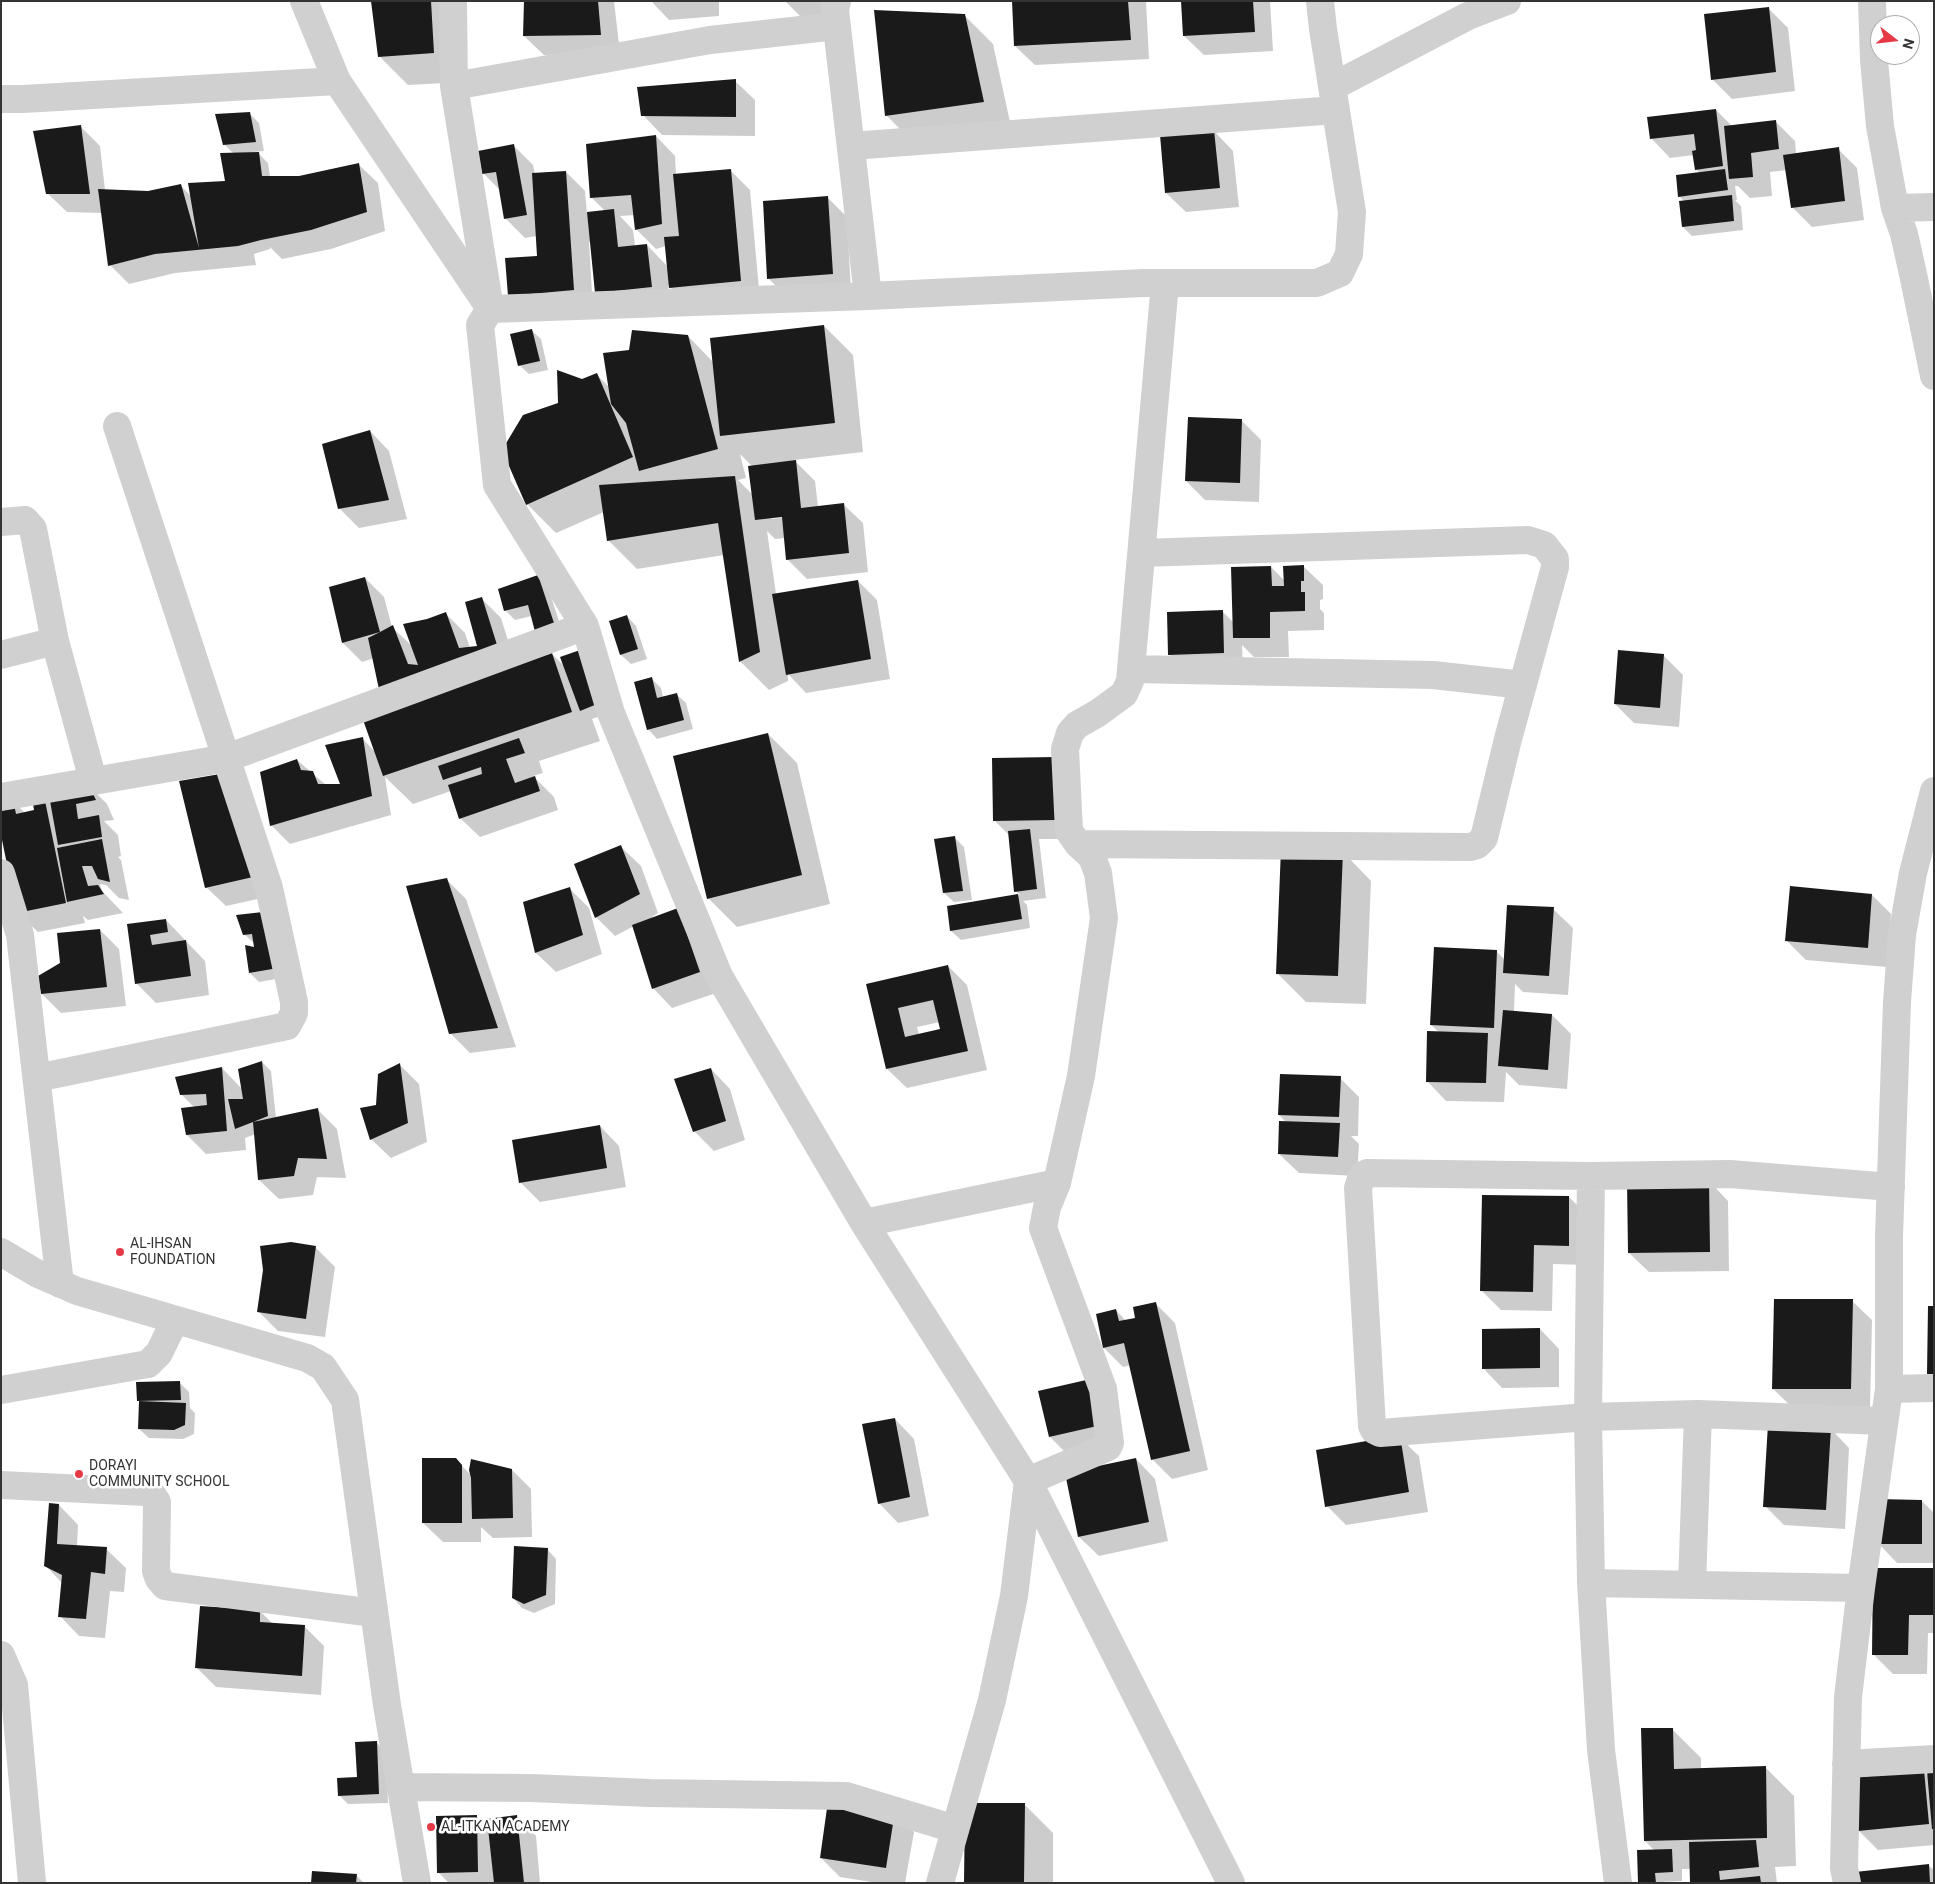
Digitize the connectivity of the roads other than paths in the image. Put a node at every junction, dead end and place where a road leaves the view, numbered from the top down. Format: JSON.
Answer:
{"nodes":[{"id":1,"x":304,"y":1,"type":"edge"},
{"id":2,"x":452,"y":1,"type":"edge"},
{"id":3,"x":1320,"y":1,"type":"edge"},
{"id":4,"x":1507,"y":1,"type":"edge"},
{"id":5,"x":1872,"y":1,"type":"edge"},
{"id":6,"x":837,"y":14,"type":"edge"},
{"id":7,"x":337,"y":81,"type":"junction"},
{"id":8,"x":454,"y":86,"type":"junction"},
{"id":9,"x":1334,"y":98,"type":"junction"},
{"id":10,"x":1,"y":99,"type":"edge"},
{"id":11,"x":851,"y":146,"type":"junction"},
{"id":12,"x":1934,"y":207,"type":"edge"},
{"id":13,"x":1895,"y":208,"type":"junction"},
{"id":14,"x":1165,"y":283,"type":"junction"},
{"id":15,"x":868,"y":296,"type":"junction"},
{"id":16,"x":490,"y":309,"type":"junction"},
{"id":17,"x":1934,"y":376,"type":"edge"},
{"id":18,"x":117,"y":426,"type":"dead end"},
{"id":19,"x":1,"y":522,"type":"edge"},
{"id":20,"x":1142,"y":553,"type":"junction"},
{"id":21,"x":585,"y":626,"type":"junction"},
{"id":22,"x":55,"y":641,"type":"junction"},
{"id":23,"x":1,"y":655,"type":"edge"},
{"id":24,"x":1132,"y":668,"type":"junction"},
{"id":25,"x":1523,"y":685,"type":"junction"},
{"id":26,"x":227,"y":758,"type":"junction"},
{"id":27,"x":93,"y":780,"type":"junction"},
{"id":28,"x":1934,"y":790,"type":"edge"},
{"id":29,"x":1,"y":797,"type":"edge"},
{"id":30,"x":1078,"y":844,"type":"junction"},
{"id":31,"x":1,"y":873,"type":"edge"},
{"id":32,"x":10,"y":937,"type":"edge"},
{"id":33,"x":37,"y":1078,"type":"junction"},
{"id":34,"x":1591,"y":1176,"type":"junction"},
{"id":35,"x":1057,"y":1183,"type":"junction"},
{"id":36,"x":1891,"y":1187,"type":"junction"},
{"id":37,"x":864,"y":1223,"type":"junction"},
{"id":38,"x":1,"y":1252,"type":"edge"},
{"id":39,"x":60,"y":1284,"type":"junction"},
{"id":40,"x":175,"y":1320,"type":"junction"},
{"id":41,"x":1934,"y":1388,"type":"edge"},
{"id":42,"x":1889,"y":1389,"type":"junction"},
{"id":43,"x":1,"y":1390,"type":"edge"},
{"id":44,"x":1698,"y":1414,"type":"junction"},
{"id":45,"x":1588,"y":1417,"type":"junction"},
{"id":46,"x":1884,"y":1421,"type":"junction"},
{"id":47,"x":1028,"y":1481,"type":"junction"},
{"id":48,"x":1,"y":1484,"type":"edge"},
{"id":49,"x":1591,"y":1583,"type":"junction"},
{"id":50,"x":1692,"y":1584,"type":"junction"},
{"id":51,"x":1861,"y":1588,"type":"junction"},
{"id":52,"x":374,"y":1613,"type":"junction"},
{"id":53,"x":1,"y":1655,"type":"edge"},
{"id":54,"x":1934,"y":1759,"type":"edge"},
{"id":55,"x":1846,"y":1764,"type":"junction"},
{"id":56,"x":400,"y":1787,"type":"junction"},
{"id":57,"x":955,"y":1829,"type":"junction"},
{"id":58,"x":32,"y":1883,"type":"edge"},
{"id":59,"x":417,"y":1883,"type":"edge"},
{"id":60,"x":940,"y":1883,"type":"edge"},
{"id":61,"x":1231,"y":1883,"type":"edge"},
{"id":62,"x":1618,"y":1883,"type":"edge"},
{"id":63,"x":1847,"y":1883,"type":"edge"}],
"edges":[{"from":1,"to":7,"type":"street"},
{"from":2,"to":8,"type":"street"},
{"from":3,"to":9,"type":"street"},
{"from":4,"to":9,"type":"street"},
{"from":5,"to":13,"type":"street"},
{"from":6,"to":8,"type":"street"},
{"from":6,"to":11,"type":"street"},
{"from":7,"to":10,"type":"street"},
{"from":7,"to":16,"type":"street"},
{"from":8,"to":16,"type":"street"},
{"from":9,"to":11,"type":"street"},
{"from":9,"to":14,"type":"street"},
{"from":11,"to":15,"type":"street"},
{"from":12,"to":13,"type":"street"},
{"from":13,"to":17,"type":"street"},
{"from":14,"to":15,"type":"street"},
{"from":14,"to":20,"type":"street"},
{"from":15,"to":16,"type":"street"},
{"from":16,"to":21,"type":"street"},
{"from":18,"to":26,"type":"street"},
{"from":19,"to":22,"type":"street"},
{"from":20,"to":24,"type":"street"},
{"from":20,"to":25,"type":"street"},
{"from":21,"to":26,"type":"street"},
{"from":21,"to":37,"type":"street"},
{"from":22,"to":23,"type":"street"},
{"from":22,"to":27,"type":"street"},
{"from":24,"to":25,"type":"street"},
{"from":24,"to":30,"type":"street"},
{"from":25,"to":30,"type":"street"},
{"from":26,"to":27,"type":"street"},
{"from":26,"to":33,"type":"street"},
{"from":27,"to":29,"type":"street"},
{"from":28,"to":36,"type":"street"},
{"from":30,"to":35,"type":"street"},
{"from":31,"to":32,"type":"street"},
{"from":32,"to":33,"type":"street"},
{"from":33,"to":39,"type":"street"},
{"from":34,"to":36,"type":"street"},
{"from":34,"to":45,"type":"street"},
{"from":34,"to":45,"type":"street"},
{"from":35,"to":37,"type":"street"},
{"from":35,"to":47,"type":"street"},
{"from":36,"to":42,"type":"street"},
{"from":37,"to":47,"type":"street"},
{"from":38,"to":39,"type":"street"},
{"from":39,"to":40,"type":"street"},
{"from":40,"to":43,"type":"street"},
{"from":40,"to":52,"type":"street"},
{"from":41,"to":42,"type":"street"},
{"from":42,"to":46,"type":"street"},
{"from":44,"to":45,"type":"street"},
{"from":44,"to":46,"type":"street"},
{"from":44,"to":50,"type":"street"},
{"from":45,"to":49,"type":"street"},
{"from":46,"to":51,"type":"street"},
{"from":47,"to":57,"type":"street"},
{"from":47,"to":61,"type":"street"},
{"from":48,"to":52,"type":"street"},
{"from":49,"to":50,"type":"street"},
{"from":49,"to":62,"type":"street"},
{"from":50,"to":51,"type":"street"},
{"from":51,"to":55,"type":"street"},
{"from":52,"to":56,"type":"street"},
{"from":53,"to":58,"type":"street"},
{"from":54,"to":55,"type":"street"},
{"from":55,"to":63,"type":"street"},
{"from":56,"to":57,"type":"street"},
{"from":56,"to":59,"type":"street"},
{"from":57,"to":60,"type":"street"}]}
